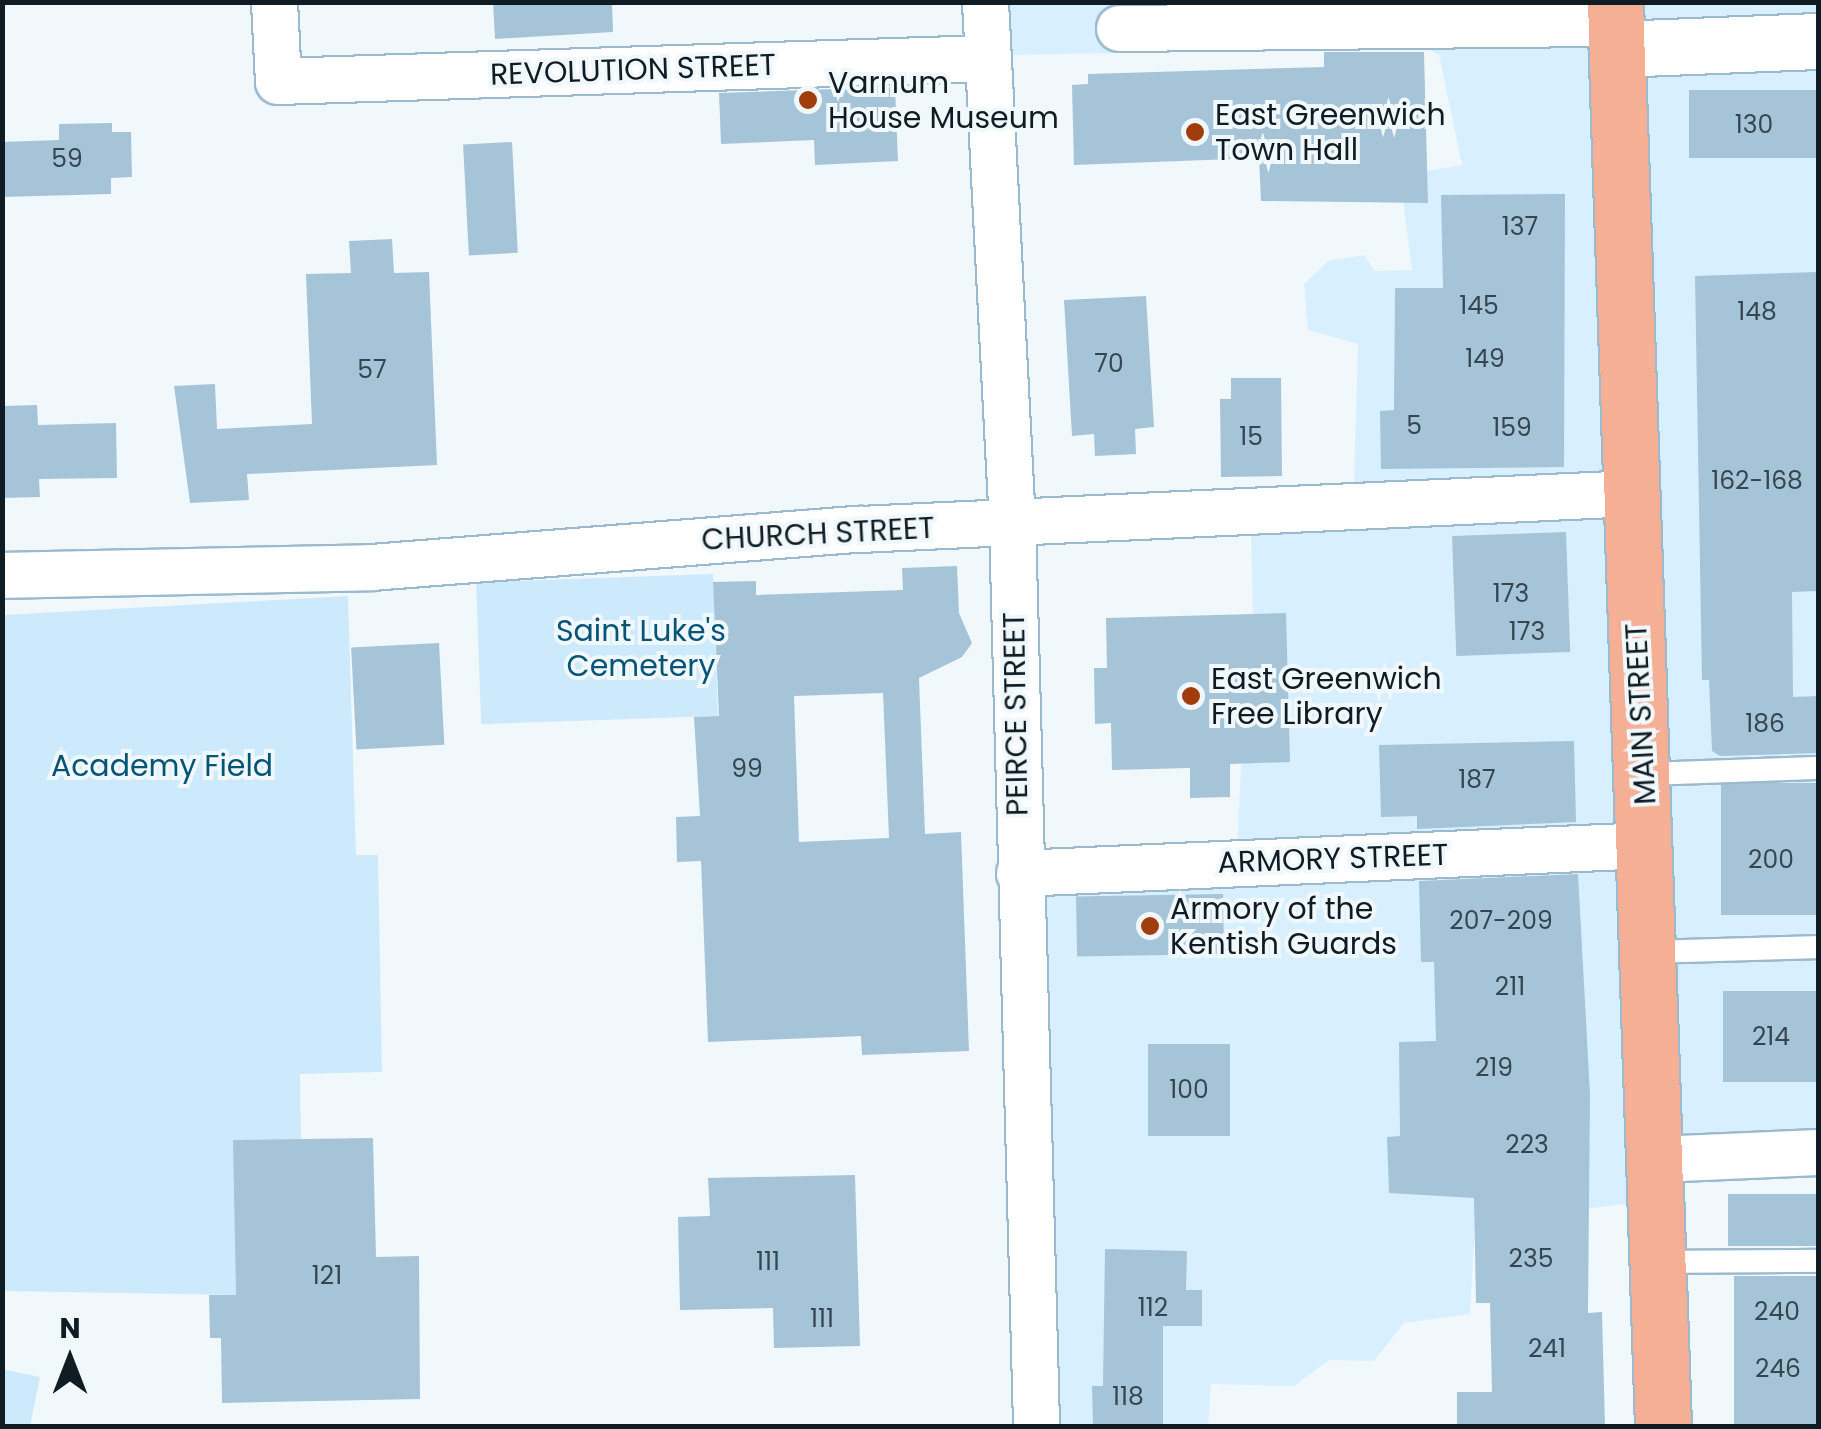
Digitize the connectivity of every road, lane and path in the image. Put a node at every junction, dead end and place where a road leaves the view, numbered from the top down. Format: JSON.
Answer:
{"nodes":[{"id":1,"x":274,"y":2,"type":"edge"},
{"id":2,"x":986,"y":2,"type":"edge"},
{"id":3,"x":1616,"y":25,"type":"edge"},
{"id":4,"x":1119,"y":28,"type":"dead end"},
{"id":5,"x":1818,"y":41,"type":"edge"},
{"id":6,"x":988,"y":58,"type":"junction"},
{"id":7,"x":1633,"y":493,"type":"junction"},
{"id":8,"x":1012,"y":525,"type":"junction"},
{"id":9,"x":2,"y":575,"type":"edge"},
{"id":10,"x":1818,"y":768,"type":"edge"},
{"id":11,"x":1644,"y":774,"type":"junction"},
{"id":12,"x":1647,"y":845,"type":"junction"},
{"id":13,"x":1018,"y":873,"type":"junction"},
{"id":14,"x":1818,"y":947,"type":"edge"},
{"id":15,"x":1651,"y":952,"type":"junction"},
{"id":16,"x":1818,"y":1152,"type":"edge"},
{"id":17,"x":1656,"y":1159,"type":"junction"},
{"id":18,"x":1818,"y":1261,"type":"edge"},
{"id":19,"x":1659,"y":1262,"type":"junction"},
{"id":20,"x":1036,"y":1426,"type":"edge"},
{"id":21,"x":1663,"y":1426,"type":"edge"}],
"edges":[{"from":1,"to":6,"type":"street","name":"REVOLUTION STREET"},
{"from":2,"to":6,"type":"street","name":"PEIRCE STREET"},
{"from":3,"to":4,"type":"street"},
{"from":3,"to":5,"type":"street"},
{"from":3,"to":7,"type":"main road","name":"MAIN STREET"},
{"from":6,"to":8,"type":"street","name":"PEIRCE STREET"},
{"from":7,"to":8,"type":"street","name":"CHURCH STREET"},
{"from":7,"to":11,"type":"main road","name":"MAIN STREET"},
{"from":8,"to":9,"type":"street","name":"CHURCH STREET"},
{"from":8,"to":13,"type":"street","name":"PEIRCE STREET"},
{"from":10,"to":11,"type":"lane"},
{"from":11,"to":12,"type":"main road","name":"MAIN STREET"},
{"from":12,"to":13,"type":"street","name":"ARMORY STREET"},
{"from":12,"to":15,"type":"main road","name":"MAIN STREET"},
{"from":13,"to":20,"type":"street","name":"PEIRCE STREET"},
{"from":14,"to":15,"type":"lane"},
{"from":15,"to":17,"type":"main road","name":"MAIN STREET"},
{"from":16,"to":17,"type":"street"},
{"from":17,"to":19,"type":"main road","name":"MAIN STREET"},
{"from":18,"to":19,"type":"lane"},
{"from":19,"to":21,"type":"main road","name":"MAIN STREET"}]}
